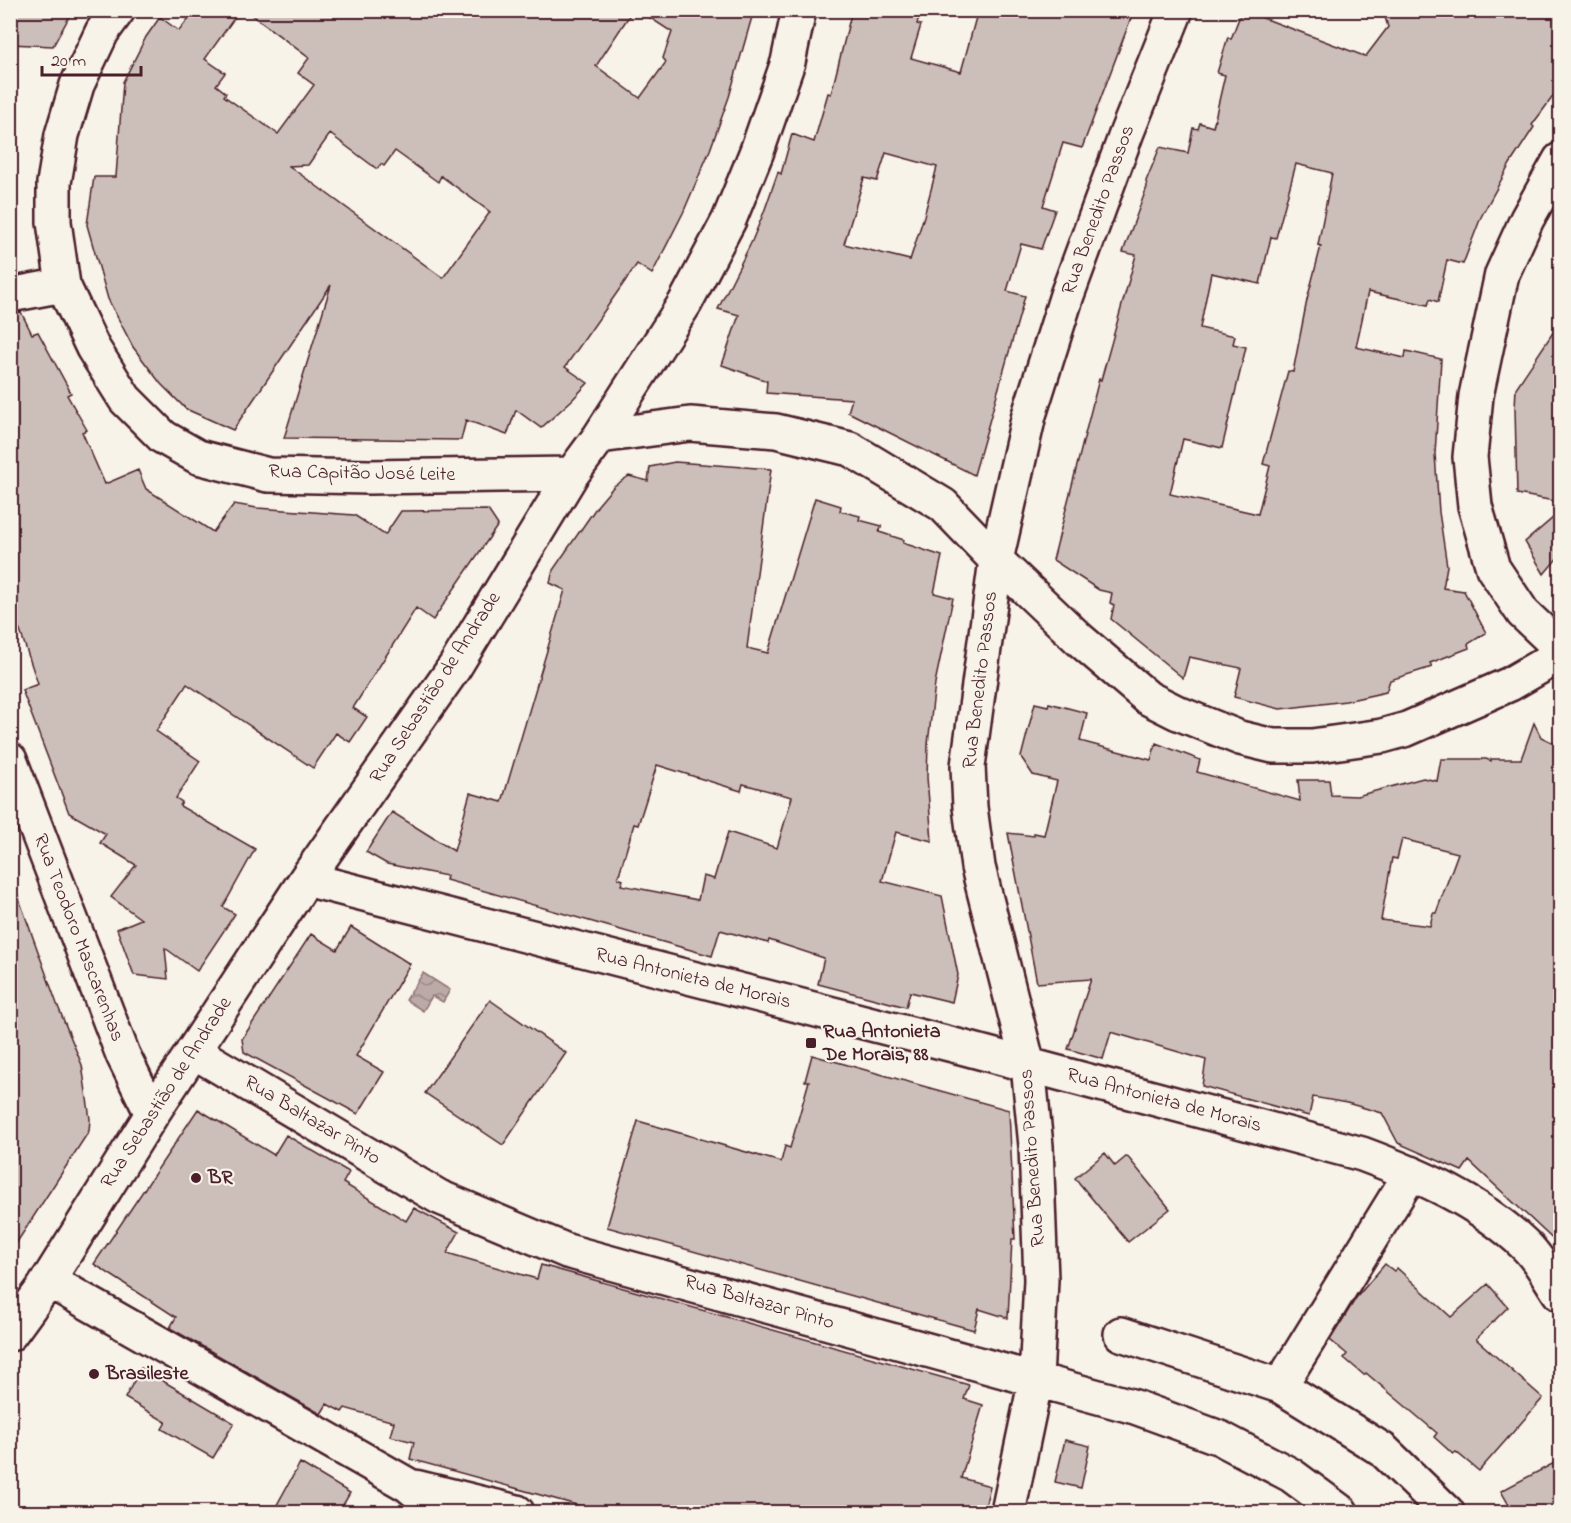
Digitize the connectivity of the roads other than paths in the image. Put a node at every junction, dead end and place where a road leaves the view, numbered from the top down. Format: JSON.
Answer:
{"nodes":[{"id":1,"x":118,"y":10,"type":"edge"},
{"id":2,"x":799,"y":10,"type":"edge"},
{"id":3,"x":1176,"y":10,"type":"edge"},
{"id":4,"x":1560,"y":160,"type":"edge"},
{"id":5,"x":63,"y":285,"type":"junction"},
{"id":6,"x":10,"y":295,"type":"edge"},
{"id":7,"x":600,"y":436,"type":"junction"},
{"id":8,"x":572,"y":474,"type":"junction"},
{"id":9,"x":996,"y":560,"type":"junction"},
{"id":10,"x":1560,"y":648,"type":"edge"},
{"id":11,"x":1560,"y":655,"type":"edge"},
{"id":12,"x":10,"y":760,"type":"edge"},
{"id":13,"x":306,"y":879,"type":"junction"},
{"id":14,"x":193,"y":1051,"type":"junction"},
{"id":15,"x":1028,"y":1065,"type":"junction"},
{"id":16,"x":152,"y":1114,"type":"junction"},
{"id":17,"x":1411,"y":1173,"type":"junction"},
{"id":18,"x":48,"y":1280,"type":"junction"},
{"id":19,"x":1560,"y":1294,"type":"edge"},
{"id":20,"x":10,"y":1334,"type":"edge"},
{"id":21,"x":1121,"y":1334,"type":"dead end"},
{"id":22,"x":1036,"y":1379,"type":"junction"},
{"id":23,"x":1280,"y":1386,"type":"junction"},
{"id":24,"x":408,"y":1485,"type":"junction"},
{"id":25,"x":441,"y":1512,"type":"edge"},
{"id":26,"x":517,"y":1512,"type":"edge"},
{"id":27,"x":1008,"y":1512,"type":"edge"},
{"id":28,"x":1341,"y":1512,"type":"edge"},
{"id":29,"x":1447,"y":1512,"type":"edge"}],
"edges":[{"from":1,"to":5,"type":"street","name":"Rua Capitão José Leite"},
{"from":2,"to":7,"type":"street","name":"Rua Sebastião de Andrade"},
{"from":3,"to":9,"type":"street","name":"Rua Benedito Passos"},
{"from":4,"to":10,"type":"street"},
{"from":5,"to":6,"type":"street"},
{"from":5,"to":8,"type":"street","name":"Rua Capitão José Leite"},
{"from":7,"to":8,"type":"street","name":"Rua Sebastião de Andrade"},
{"from":7,"to":9,"type":"street"},
{"from":8,"to":13,"type":"street","name":"Rua Sebastião de Andrade"},
{"from":9,"to":11,"type":"street"},
{"from":9,"to":15,"type":"street","name":"Rua Benedito Passos"},
{"from":12,"to":16,"type":"street","name":"Rua Teodoro Mascarenhas"},
{"from":13,"to":14,"type":"street","name":"Rua Sebastião de Andrade"},
{"from":13,"to":15,"type":"street","name":"Rua Antonieta de Morais"},
{"from":14,"to":16,"type":"street","name":"Rua Sebastião de Andrade"},
{"from":14,"to":22,"type":"street","name":"Rua Baltazar Pinto"},
{"from":15,"to":17,"type":"street","name":"Rua Antonieta de Morais"},
{"from":15,"to":22,"type":"street","name":"Rua Benedito Passos"},
{"from":16,"to":18,"type":"street","name":"Rua Sebastião de Andrade"},
{"from":17,"to":19,"type":"street","name":"Rua Antonieta de Morais"},
{"from":17,"to":23,"type":"street"},
{"from":18,"to":20,"type":"street","name":"Rua Sebastião de Andrade"},
{"from":18,"to":24,"type":"street"},
{"from":21,"to":23,"type":"street"},
{"from":22,"to":27,"type":"street","name":"Rua Benedito Passos"},
{"from":22,"to":28,"type":"street","name":"Rua Baltazar Pinto"},
{"from":23,"to":29,"type":"street"},
{"from":24,"to":25,"type":"street"},
{"from":24,"to":26,"type":"street"}]}
